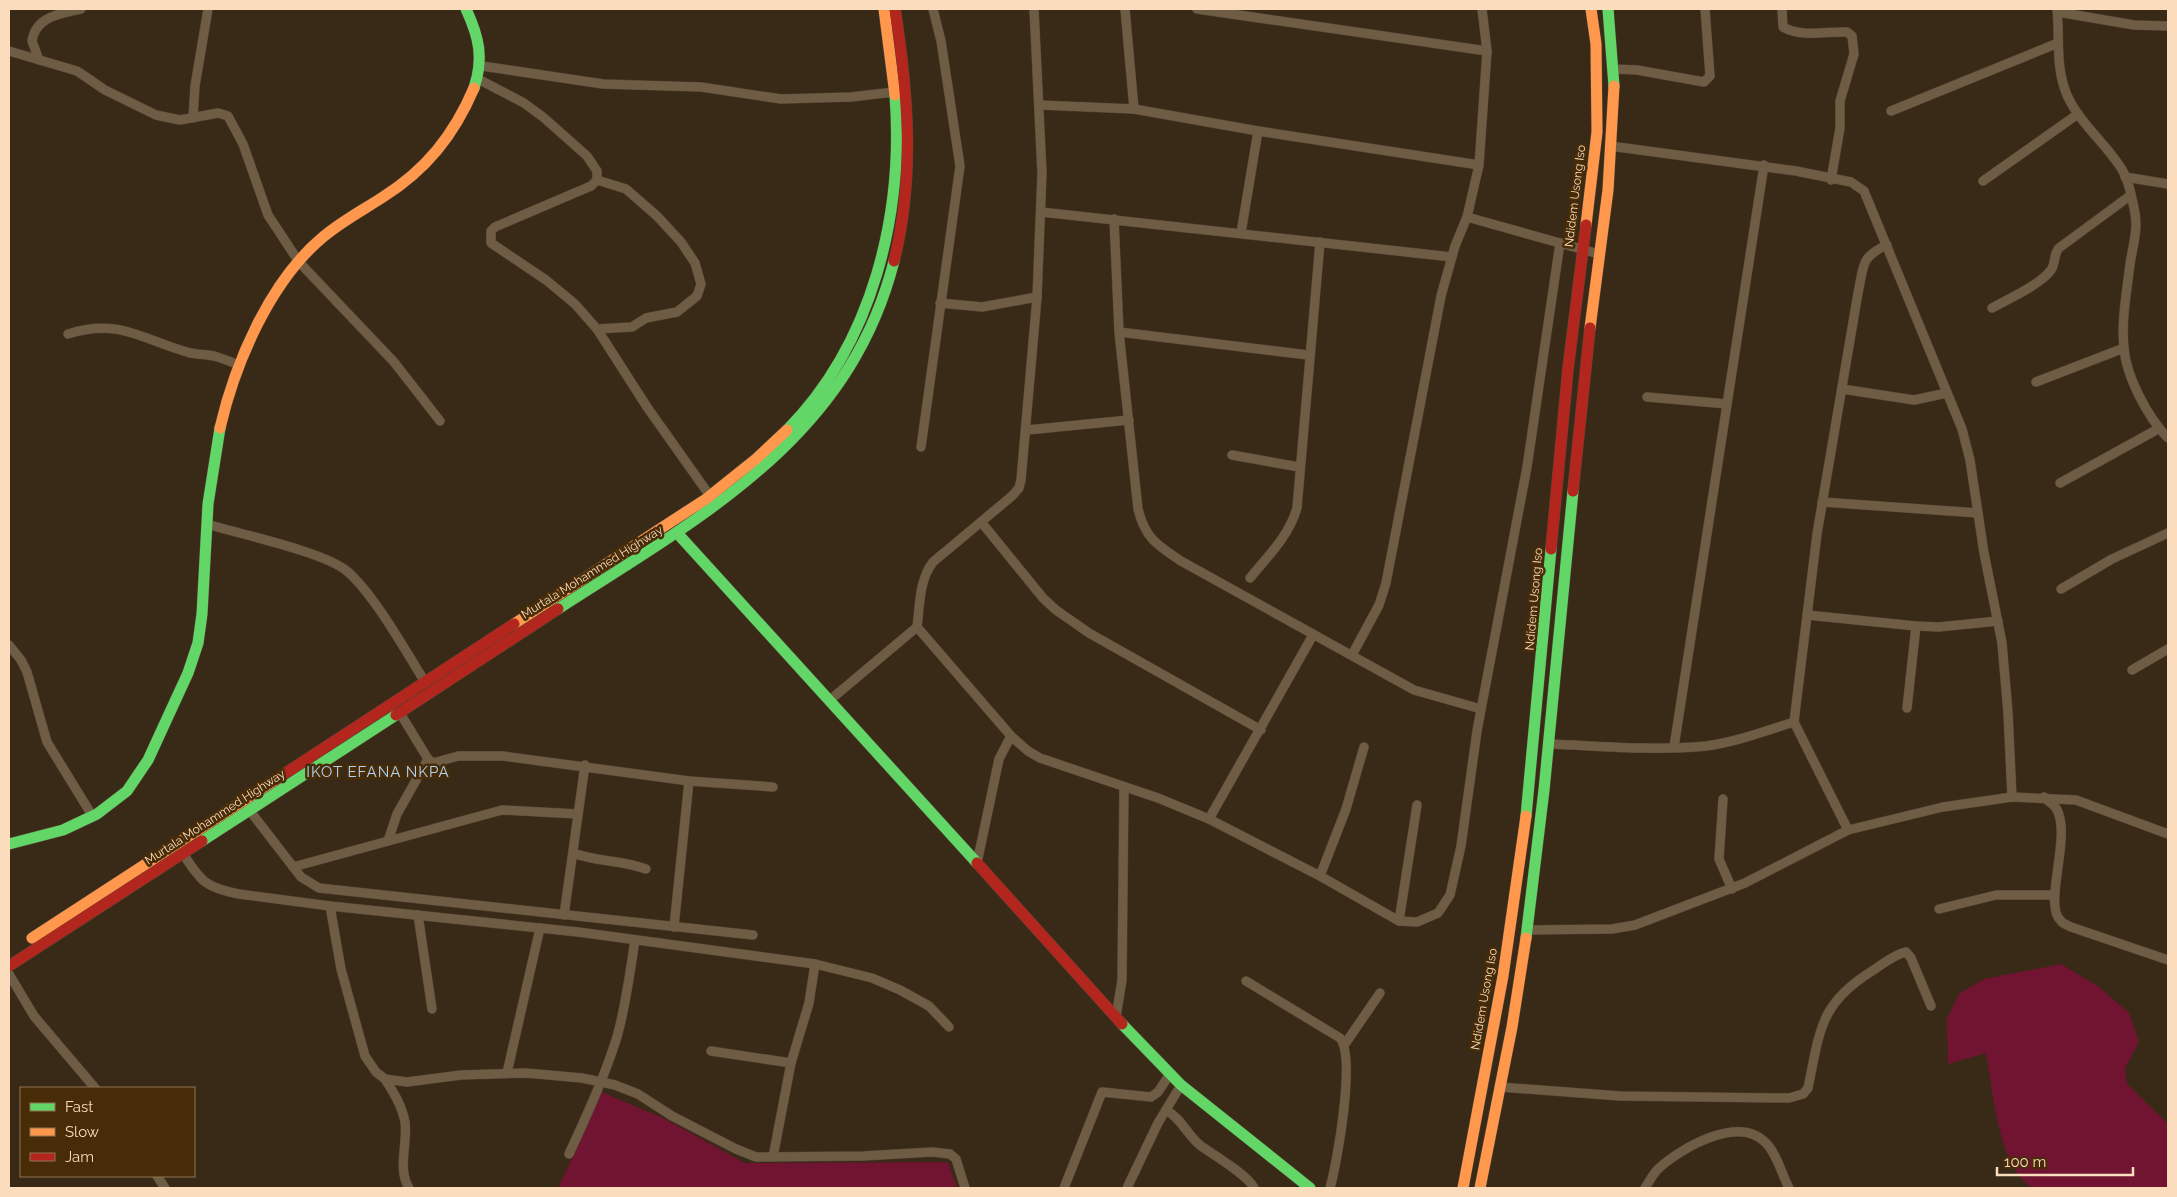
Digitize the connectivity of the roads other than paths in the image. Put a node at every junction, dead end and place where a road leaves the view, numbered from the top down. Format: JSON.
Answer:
{"nodes":[{"id":1,"x":81,"y":9,"type":"edge"},
{"id":2,"x":208,"y":9,"type":"edge"},
{"id":3,"x":466,"y":9,"type":"edge"},
{"id":4,"x":884,"y":9,"type":"edge"},
{"id":5,"x":895,"y":9,"type":"edge"},
{"id":6,"x":932,"y":9,"type":"edge"},
{"id":7,"x":1034,"y":9,"type":"edge"},
{"id":8,"x":1124,"y":9,"type":"edge"},
{"id":9,"x":1131,"y":9,"type":"edge"},
{"id":10,"x":1197,"y":9,"type":"edge"},
{"id":11,"x":1482,"y":9,"type":"edge"},
{"id":12,"x":1591,"y":9,"type":"edge"},
{"id":13,"x":1608,"y":9,"type":"edge"},
{"id":14,"x":1705,"y":9,"type":"edge"},
{"id":15,"x":1782,"y":9,"type":"edge"},
{"id":16,"x":2057,"y":10,"type":"edge"},
{"id":17,"x":2168,"y":26,"type":"edge"},
{"id":18,"x":2058,"y":43,"type":"junction"},
{"id":19,"x":9,"y":51,"type":"edge"},
{"id":20,"x":1487,"y":51,"type":"junction"},
{"id":21,"x":39,"y":60,"type":"junction"},
{"id":22,"x":482,"y":66,"type":"junction"},
{"id":23,"x":1614,"y":69,"type":"junction"},
{"id":24,"x":478,"y":79,"type":"junction"},
{"id":25,"x":1598,"y":89,"type":"junction"},
{"id":26,"x":1615,"y":89,"type":"junction"},
{"id":27,"x":894,"y":92,"type":"junction"},
{"id":28,"x":1040,"y":105,"type":"junction"},
{"id":29,"x":1134,"y":109,"type":"junction"},
{"id":30,"x":1891,"y":112,"type":"dead end"},
{"id":31,"x":2078,"y":114,"type":"junction"},
{"id":32,"x":194,"y":118,"type":"junction"},
{"id":33,"x":1258,"y":131,"type":"junction"},
{"id":34,"x":1595,"y":144,"type":"junction"},
{"id":35,"x":1612,"y":147,"type":"junction"},
{"id":36,"x":1479,"y":165,"type":"junction"},
{"id":37,"x":1764,"y":165,"type":"junction"},
{"id":38,"x":2125,"y":177,"type":"junction"},
{"id":39,"x":597,"y":180,"type":"junction"},
{"id":40,"x":1831,"y":180,"type":"junction"},
{"id":41,"x":1983,"y":181,"type":"dead end"},
{"id":42,"x":2168,"y":184,"type":"edge"},
{"id":43,"x":2131,"y":195,"type":"junction"},
{"id":44,"x":1041,"y":212,"type":"junction"},
{"id":45,"x":1466,"y":217,"type":"junction"},
{"id":46,"x":1114,"y":219,"type":"junction"},
{"id":47,"x":1241,"y":233,"type":"junction"},
{"id":48,"x":1320,"y":242,"type":"junction"},
{"id":49,"x":1560,"y":243,"type":"junction"},
{"id":50,"x":1887,"y":245,"type":"junction"},
{"id":51,"x":1582,"y":249,"type":"junction"},
{"id":52,"x":1599,"y":254,"type":"junction"},
{"id":53,"x":1452,"y":256,"type":"junction"},
{"id":54,"x":299,"y":262,"type":"junction"},
{"id":55,"x":1037,"y":297,"type":"junction"},
{"id":56,"x":940,"y":303,"type":"junction"},
{"id":57,"x":1992,"y":308,"type":"dead end"},
{"id":58,"x":598,"y":328,"type":"junction"},
{"id":59,"x":1119,"y":332,"type":"junction"},
{"id":60,"x":68,"y":334,"type":"dead end"},
{"id":61,"x":2124,"y":348,"type":"junction"},
{"id":62,"x":1308,"y":355,"type":"junction"},
{"id":63,"x":239,"y":365,"type":"junction"},
{"id":64,"x":2036,"y":382,"type":"dead end"},
{"id":65,"x":1842,"y":389,"type":"junction"},
{"id":66,"x":1947,"y":393,"type":"junction"},
{"id":67,"x":1647,"y":397,"type":"dead end"},
{"id":68,"x":1727,"y":404,"type":"junction"},
{"id":69,"x":1129,"y":420,"type":"junction"},
{"id":70,"x":440,"y":421,"type":"dead end"},
{"id":71,"x":2158,"y":428,"type":"junction"},
{"id":72,"x":1027,"y":430,"type":"junction"},
{"id":73,"x":2168,"y":438,"type":"edge"},
{"id":74,"x":921,"y":447,"type":"dead end"},
{"id":75,"x":1232,"y":455,"type":"dead end"},
{"id":76,"x":1299,"y":467,"type":"junction"},
{"id":77,"x":2060,"y":483,"type":"dead end"},
{"id":78,"x":710,"y":496,"type":"junction"},
{"id":79,"x":1822,"y":502,"type":"junction"},
{"id":80,"x":1978,"y":513,"type":"junction"},
{"id":81,"x":982,"y":523,"type":"junction"},
{"id":82,"x":207,"y":524,"type":"junction"},
{"id":83,"x":678,"y":534,"type":"junction"},
{"id":84,"x":2168,"y":534,"type":"edge"},
{"id":85,"x":1250,"y":578,"type":"dead end"},
{"id":86,"x":2061,"y":589,"type":"dead end"},
{"id":87,"x":1807,"y":615,"type":"junction"},
{"id":88,"x":1998,"y":621,"type":"junction"},
{"id":89,"x":1916,"y":626,"type":"junction"},
{"id":90,"x":917,"y":627,"type":"junction"},
{"id":91,"x":1313,"y":635,"type":"junction"},
{"id":92,"x":9,"y":645,"type":"edge"},
{"id":93,"x":2168,"y":650,"type":"edge"},
{"id":94,"x":1352,"y":655,"type":"junction"},
{"id":95,"x":2132,"y":670,"type":"dead end"},
{"id":96,"x":425,"y":682,"type":"junction"},
{"id":97,"x":830,"y":700,"type":"junction"},
{"id":98,"x":1907,"y":708,"type":"dead end"},
{"id":99,"x":1481,"y":709,"type":"junction"},
{"id":100,"x":400,"y":713,"type":"junction"},
{"id":101,"x":1794,"y":722,"type":"junction"},
{"id":102,"x":1261,"y":730,"type":"junction"},
{"id":103,"x":1011,"y":736,"type":"junction"},
{"id":104,"x":1550,"y":744,"type":"junction"},
{"id":105,"x":1364,"y":747,"type":"dead end"},
{"id":106,"x":1674,"y":747,"type":"junction"},
{"id":107,"x":428,"y":760,"type":"junction"},
{"id":108,"x":585,"y":766,"type":"junction"},
{"id":109,"x":689,"y":781,"type":"junction"},
{"id":110,"x":773,"y":787,"type":"dead end"},
{"id":111,"x":1124,"y":787,"type":"junction"},
{"id":112,"x":2012,"y":797,"type":"junction"},
{"id":113,"x":2044,"y":797,"type":"junction"},
{"id":114,"x":1723,"y":799,"type":"dead end"},
{"id":115,"x":1417,"y":806,"type":"dead end"},
{"id":116,"x":250,"y":811,"type":"junction"},
{"id":117,"x":578,"y":814,"type":"junction"},
{"id":118,"x":93,"y":817,"type":"junction"},
{"id":119,"x":1209,"y":820,"type":"junction"},
{"id":120,"x":1848,"y":830,"type":"junction"},
{"id":121,"x":2168,"y":834,"type":"edge"},
{"id":122,"x":388,"y":841,"type":"junction"},
{"id":123,"x":9,"y":844,"type":"edge"},
{"id":124,"x":573,"y":853,"type":"junction"},
{"id":125,"x":184,"y":854,"type":"junction"},
{"id":126,"x":977,"y":863,"type":"junction"},
{"id":127,"x":294,"y":867,"type":"junction"},
{"id":128,"x":646,"y":869,"type":"dead end"},
{"id":129,"x":1320,"y":876,"type":"junction"},
{"id":130,"x":1732,"y":889,"type":"junction"},
{"id":131,"x":2055,"y":895,"type":"junction"},
{"id":132,"x":330,"y":906,"type":"junction"},
{"id":133,"x":1939,"y":909,"type":"dead end"},
{"id":134,"x":418,"y":915,"type":"junction"},
{"id":135,"x":564,"y":915,"type":"junction"},
{"id":136,"x":1399,"y":921,"type":"junction"},
{"id":137,"x":674,"y":927,"type":"junction"},
{"id":138,"x":540,"y":928,"type":"junction"},
{"id":139,"x":1527,"y":930,"type":"junction"},
{"id":140,"x":753,"y":935,"type":"dead end"},
{"id":141,"x":635,"y":940,"type":"junction"},
{"id":142,"x":9,"y":953,"type":"edge"},
{"id":143,"x":2168,"y":960,"type":"edge"},
{"id":144,"x":815,"y":964,"type":"junction"},
{"id":145,"x":9,"y":966,"type":"edge"},
{"id":146,"x":9,"y":974,"type":"edge"},
{"id":147,"x":1246,"y":981,"type":"dead end"},
{"id":148,"x":1380,"y":993,"type":"dead end"},
{"id":149,"x":1931,"y":1006,"type":"dead end"},
{"id":150,"x":432,"y":1009,"type":"dead end"},
{"id":151,"x":1116,"y":1017,"type":"junction"},
{"id":152,"x":949,"y":1027,"type":"dead end"},
{"id":153,"x":1344,"y":1044,"type":"junction"},
{"id":154,"x":711,"y":1051,"type":"dead end"},
{"id":155,"x":791,"y":1063,"type":"junction"},
{"id":156,"x":507,"y":1073,"type":"junction"},
{"id":157,"x":1170,"y":1074,"type":"junction"},
{"id":158,"x":385,"y":1079,"type":"junction"},
{"id":159,"x":602,"y":1082,"type":"junction"},
{"id":160,"x":1181,"y":1085,"type":"junction"},
{"id":161,"x":94,"y":1087,"type":"edge"},
{"id":162,"x":1499,"y":1087,"type":"junction"},
{"id":163,"x":1166,"y":1110,"type":"junction"},
{"id":164,"x":569,"y":1154,"type":"dead end"},
{"id":165,"x":773,"y":1157,"type":"junction"},
{"id":166,"x":157,"y":1177,"type":"edge"},
{"id":167,"x":165,"y":1188,"type":"edge"},
{"id":168,"x":409,"y":1188,"type":"edge"},
{"id":169,"x":965,"y":1188,"type":"edge"},
{"id":170,"x":1064,"y":1188,"type":"edge"},
{"id":171,"x":1127,"y":1188,"type":"edge"},
{"id":172,"x":1254,"y":1188,"type":"edge"},
{"id":173,"x":1310,"y":1188,"type":"edge"},
{"id":174,"x":1330,"y":1188,"type":"edge"},
{"id":175,"x":1463,"y":1188,"type":"edge"},
{"id":176,"x":1480,"y":1188,"type":"edge"},
{"id":177,"x":1645,"y":1188,"type":"edge"},
{"id":178,"x":1789,"y":1188,"type":"edge"}],
"edges":[{"from":1,"to":21,"type":"street"},
{"from":2,"to":32,"type":"street"},
{"from":3,"to":22,"type":"main road"},
{"from":4,"to":27,"type":"main road","name":"Murtala Mohammed Highway"},
{"from":5,"to":83,"type":"main road","name":"Murtala Mohammed Highway"},
{"from":6,"to":56,"type":"street"},
{"from":7,"to":28,"type":"street"},
{"from":8,"to":9,"type":"street"},
{"from":8,"to":29,"type":"street"},
{"from":10,"to":20,"type":"street"},
{"from":11,"to":20,"type":"street"},
{"from":12,"to":25,"type":"main road","name":"Ndidem Usong Iso"},
{"from":13,"to":23,"type":"main road"},
{"from":14,"to":23,"type":"street"},
{"from":15,"to":40,"type":"street"},
{"from":16,"to":17,"type":"street"},
{"from":16,"to":18,"type":"street"},
{"from":18,"to":30,"type":"street"},
{"from":18,"to":31,"type":"street"},
{"from":19,"to":21,"type":"street"},
{"from":20,"to":36,"type":"street"},
{"from":21,"to":32,"type":"street"},
{"from":22,"to":24,"type":"main road"},
{"from":22,"to":27,"type":"street"},
{"from":23,"to":26,"type":"main road"},
{"from":24,"to":39,"type":"street"},
{"from":24,"to":54,"type":"main road"},
{"from":25,"to":26,"type":"main road"},
{"from":25,"to":34,"type":"main road","name":"Ndidem Usong Iso"},
{"from":26,"to":35,"type":"main road"},
{"from":27,"to":78,"type":"main road","name":"Murtala Mohammed Highway"},
{"from":28,"to":29,"type":"street"},
{"from":28,"to":44,"type":"street"},
{"from":29,"to":33,"type":"street"},
{"from":31,"to":38,"type":"street"},
{"from":31,"to":41,"type":"street"},
{"from":32,"to":54,"type":"street"},
{"from":33,"to":36,"type":"street"},
{"from":33,"to":47,"type":"street"},
{"from":34,"to":35,"type":"street"},
{"from":34,"to":51,"type":"main road","name":"Ndidem Usong Iso"},
{"from":35,"to":37,"type":"street"},
{"from":35,"to":52,"type":"main road"},
{"from":36,"to":45,"type":"street"},
{"from":37,"to":40,"type":"street"},
{"from":37,"to":68,"type":"street"},
{"from":38,"to":42,"type":"street"},
{"from":38,"to":43,"type":"street"},
{"from":39,"to":58,"type":"street"},
{"from":39,"to":58,"type":"street"},
{"from":40,"to":50,"type":"street"},
{"from":43,"to":57,"type":"street"},
{"from":43,"to":61,"type":"street"},
{"from":44,"to":46,"type":"street"},
{"from":44,"to":55,"type":"street"},
{"from":45,"to":49,"type":"street"},
{"from":45,"to":53,"type":"street"},
{"from":46,"to":47,"type":"street"},
{"from":46,"to":59,"type":"street"},
{"from":47,"to":48,"type":"street"},
{"from":48,"to":53,"type":"street"},
{"from":48,"to":62,"type":"street"},
{"from":49,"to":51,"type":"street"},
{"from":49,"to":99,"type":"street"},
{"from":50,"to":65,"type":"street"},
{"from":50,"to":66,"type":"street"},
{"from":51,"to":52,"type":"street"},
{"from":51,"to":175,"type":"main road","name":"Ndidem Usong Iso"},
{"from":52,"to":104,"type":"main road"},
{"from":53,"to":94,"type":"street"},
{"from":54,"to":63,"type":"main road"},
{"from":54,"to":70,"type":"street"},
{"from":55,"to":56,"type":"street"},
{"from":55,"to":72,"type":"street"},
{"from":56,"to":74,"type":"street"},
{"from":58,"to":78,"type":"street"},
{"from":59,"to":62,"type":"street"},
{"from":59,"to":69,"type":"street"},
{"from":60,"to":63,"type":"street"},
{"from":61,"to":64,"type":"street"},
{"from":61,"to":71,"type":"street"},
{"from":62,"to":76,"type":"street"},
{"from":63,"to":82,"type":"main road"},
{"from":65,"to":66,"type":"street"},
{"from":65,"to":79,"type":"street"},
{"from":66,"to":80,"type":"street"},
{"from":67,"to":68,"type":"street"},
{"from":68,"to":106,"type":"street"},
{"from":69,"to":72,"type":"street"},
{"from":69,"to":91,"type":"street"},
{"from":71,"to":73,"type":"street"},
{"from":71,"to":77,"type":"street"},
{"from":72,"to":81,"type":"street"},
{"from":75,"to":76,"type":"street"},
{"from":76,"to":85,"type":"street"},
{"from":78,"to":96,"type":"main road","name":"Murtala Mohammed Highway"},
{"from":79,"to":80,"type":"street"},
{"from":79,"to":87,"type":"street"},
{"from":80,"to":88,"type":"street"},
{"from":81,"to":90,"type":"street"},
{"from":81,"to":102,"type":"street"},
{"from":82,"to":96,"type":"street"},
{"from":82,"to":118,"type":"main road"},
{"from":83,"to":97,"type":"main road"},
{"from":83,"to":100,"type":"main road","name":"Murtala Mohammed Highway"},
{"from":84,"to":86,"type":"street"},
{"from":87,"to":89,"type":"street"},
{"from":87,"to":101,"type":"street"},
{"from":88,"to":89,"type":"street"},
{"from":88,"to":112,"type":"street"},
{"from":89,"to":98,"type":"street"},
{"from":90,"to":97,"type":"street"},
{"from":90,"to":103,"type":"street"},
{"from":91,"to":94,"type":"street"},
{"from":91,"to":102,"type":"street"},
{"from":92,"to":118,"type":"street"},
{"from":93,"to":95,"type":"street"},
{"from":94,"to":99,"type":"street"},
{"from":96,"to":142,"type":"main road","name":"Murtala Mohammed Highway"},
{"from":97,"to":126,"type":"main road"},
{"from":99,"to":136,"type":"street"},
{"from":100,"to":107,"type":"street"},
{"from":100,"to":116,"type":"main road","name":"Murtala Mohammed Highway"},
{"from":101,"to":106,"type":"street"},
{"from":101,"to":120,"type":"street"},
{"from":102,"to":119,"type":"street"},
{"from":103,"to":111,"type":"street"},
{"from":103,"to":126,"type":"street"},
{"from":104,"to":106,"type":"street"},
{"from":104,"to":139,"type":"main road"},
{"from":105,"to":129,"type":"street"},
{"from":107,"to":108,"type":"street"},
{"from":107,"to":122,"type":"street"},
{"from":108,"to":109,"type":"street"},
{"from":108,"to":117,"type":"street"},
{"from":109,"to":110,"type":"street"},
{"from":109,"to":137,"type":"street"},
{"from":111,"to":119,"type":"street"},
{"from":111,"to":151,"type":"street"},
{"from":112,"to":113,"type":"street"},
{"from":112,"to":120,"type":"street"},
{"from":113,"to":121,"type":"street"},
{"from":113,"to":131,"type":"street"},
{"from":114,"to":130,"type":"street"},
{"from":115,"to":136,"type":"street"},
{"from":116,"to":125,"type":"main road","name":"Murtala Mohammed Highway"},
{"from":116,"to":127,"type":"street"},
{"from":117,"to":122,"type":"street"},
{"from":117,"to":124,"type":"street"},
{"from":118,"to":123,"type":"main road"},
{"from":119,"to":129,"type":"street"},
{"from":120,"to":130,"type":"street"},
{"from":122,"to":127,"type":"street"},
{"from":124,"to":128,"type":"street"},
{"from":124,"to":135,"type":"street"},
{"from":125,"to":132,"type":"street"},
{"from":125,"to":145,"type":"main road","name":"Murtala Mohammed Highway"},
{"from":126,"to":151,"type":"main road"},
{"from":127,"to":135,"type":"street"},
{"from":129,"to":136,"type":"street"},
{"from":130,"to":139,"type":"street"},
{"from":131,"to":133,"type":"street"},
{"from":131,"to":143,"type":"street"},
{"from":132,"to":134,"type":"street"},
{"from":132,"to":158,"type":"street"},
{"from":134,"to":138,"type":"street"},
{"from":134,"to":150,"type":"street"},
{"from":135,"to":137,"type":"street"},
{"from":137,"to":140,"type":"street"},
{"from":138,"to":141,"type":"street"},
{"from":138,"to":156,"type":"street"},
{"from":139,"to":162,"type":"main road"},
{"from":141,"to":144,"type":"street"},
{"from":141,"to":159,"type":"street"},
{"from":144,"to":152,"type":"street"},
{"from":144,"to":155,"type":"street"},
{"from":146,"to":161,"type":"street"},
{"from":147,"to":153,"type":"street"},
{"from":148,"to":153,"type":"street"},
{"from":149,"to":162,"type":"street"},
{"from":151,"to":157,"type":"main road"},
{"from":153,"to":174,"type":"street"},
{"from":154,"to":155,"type":"street"},
{"from":155,"to":165,"type":"street"},
{"from":156,"to":158,"type":"street"},
{"from":156,"to":159,"type":"street"},
{"from":157,"to":160,"type":"main road"},
{"from":157,"to":170,"type":"street"},
{"from":158,"to":168,"type":"street"},
{"from":159,"to":164,"type":"street"},
{"from":159,"to":165,"type":"street"},
{"from":160,"to":163,"type":"street"},
{"from":160,"to":173,"type":"main road"},
{"from":162,"to":176,"type":"main road"},
{"from":163,"to":171,"type":"street"},
{"from":163,"to":172,"type":"street"},
{"from":165,"to":169,"type":"street"},
{"from":166,"to":167,"type":"street"},
{"from":177,"to":178,"type":"street"}]}
